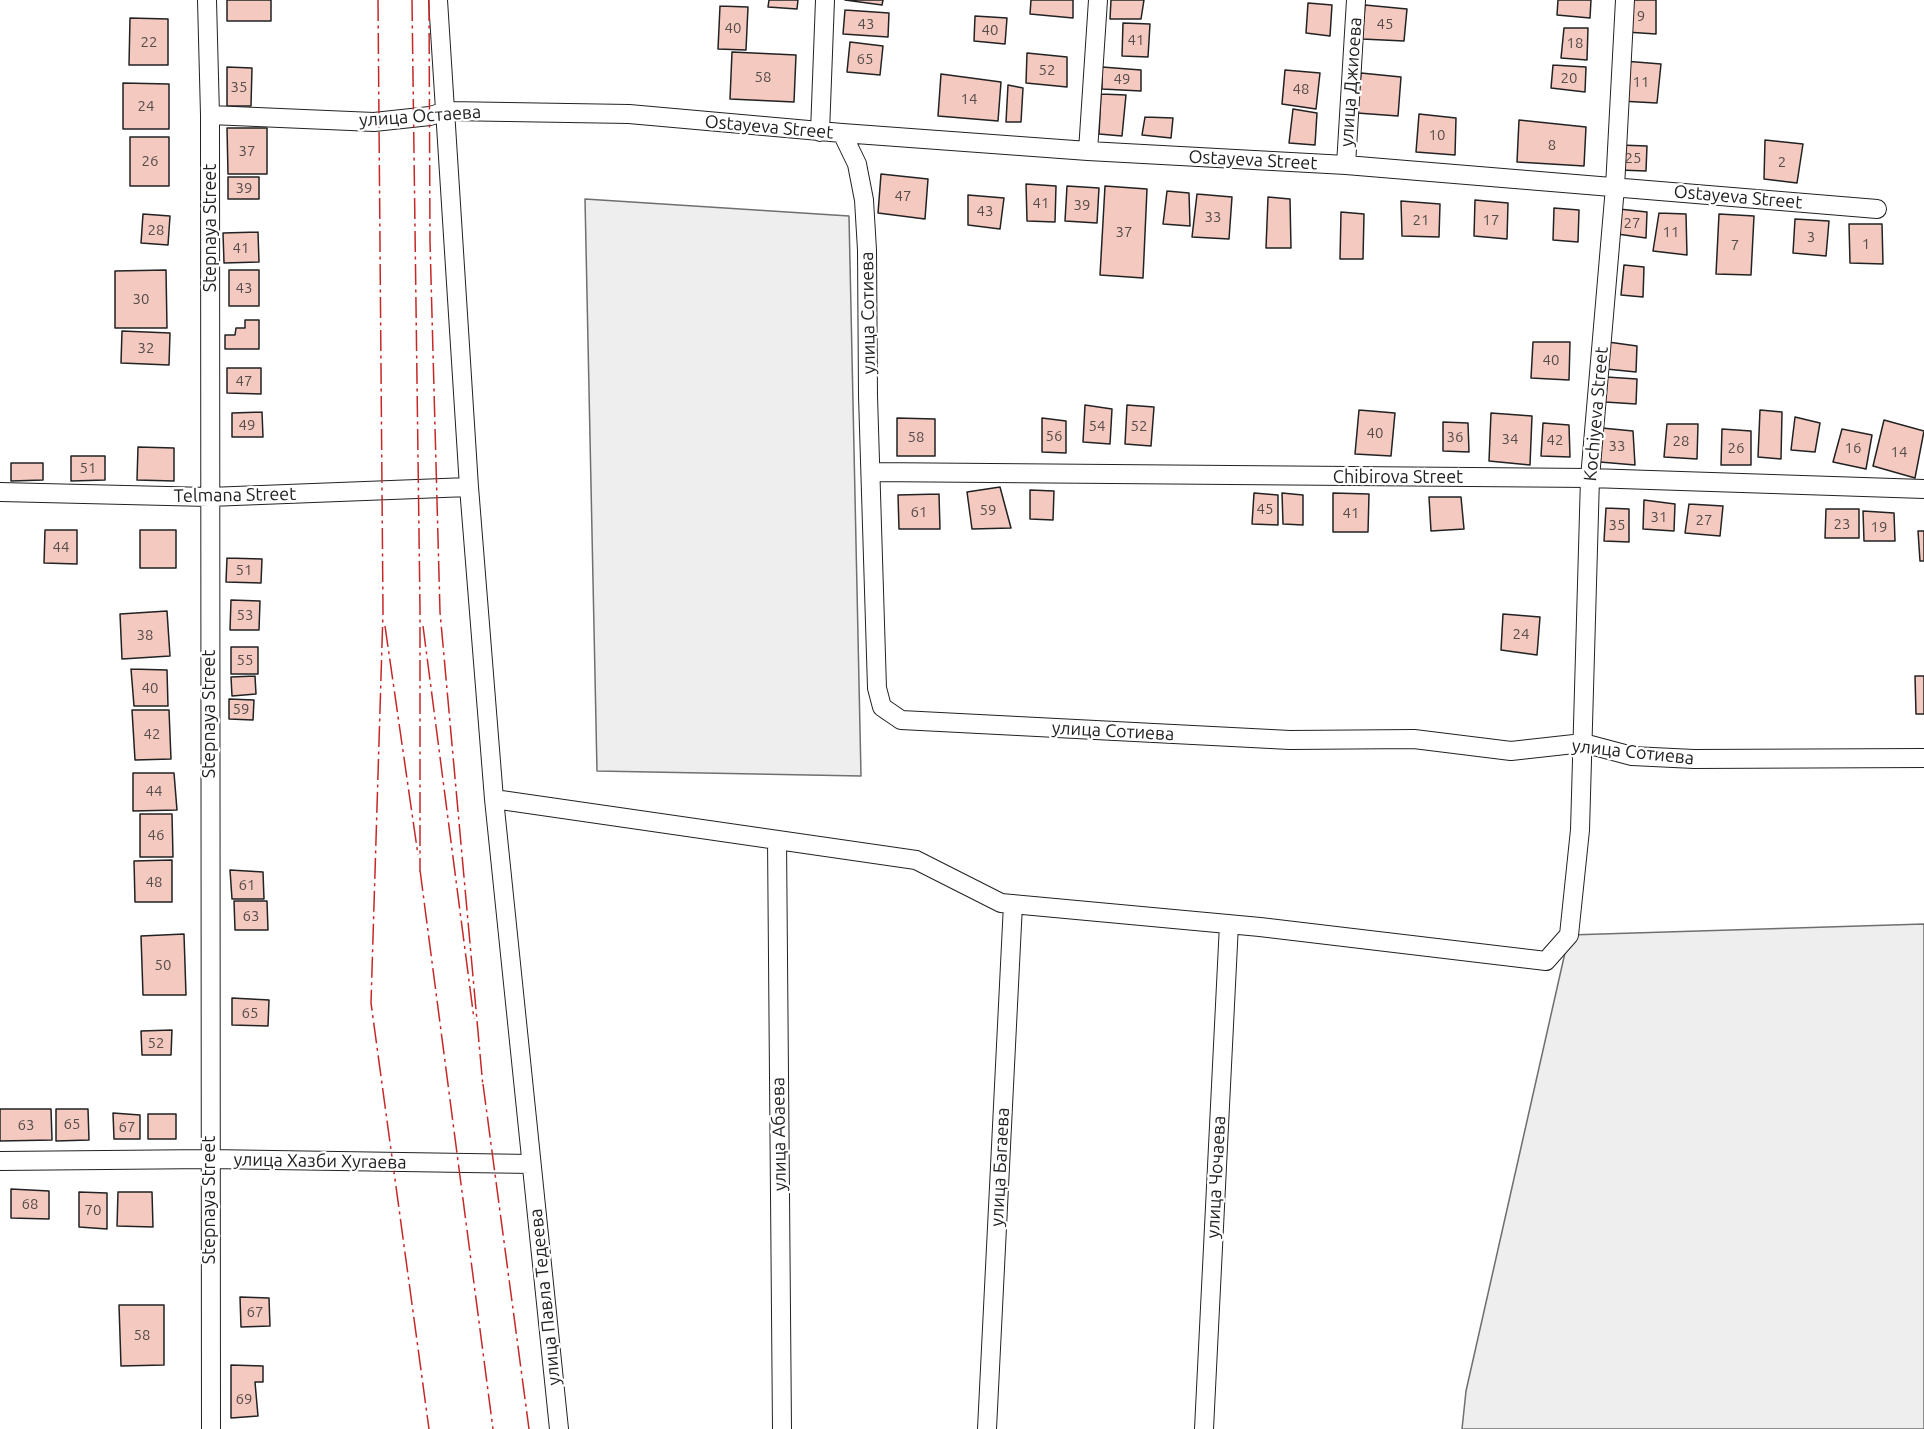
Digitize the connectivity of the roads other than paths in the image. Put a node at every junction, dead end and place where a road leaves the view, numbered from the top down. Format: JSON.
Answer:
{"nodes":[{"id":1,"x":207,"y":0,"type":"edge"},
{"id":2,"x":438,"y":0,"type":"edge"},
{"id":3,"x":825,"y":0,"type":"edge"},
{"id":4,"x":1098,"y":0,"type":"edge"},
{"id":5,"x":1356,"y":0,"type":"edge"},
{"id":6,"x":1625,"y":0,"type":"edge"},
{"id":7,"x":447,"y":111,"type":"junction"},
{"id":8,"x":210,"y":115,"type":"junction"},
{"id":9,"x":820,"y":132,"type":"junction"},
{"id":10,"x":842,"y":134,"type":"junction"},
{"id":11,"x":1088,"y":151,"type":"junction"},
{"id":12,"x":1346,"y":165,"type":"junction"},
{"id":13,"x":1615,"y":187,"type":"junction"},
{"id":14,"x":1877,"y":209,"type":"dead end"},
{"id":15,"x":871,"y":472,"type":"junction"},
{"id":16,"x":1590,"y":478,"type":"junction"},
{"id":17,"x":469,"y":487,"type":"junction"},
{"id":18,"x":1924,"y":489,"type":"edge"},
{"id":19,"x":0,"y":492,"type":"edge"},
{"id":20,"x":209,"y":497,"type":"junction"},
{"id":21,"x":1582,"y":743,"type":"junction"},
{"id":22,"x":1924,"y":758,"type":"edge"},
{"id":23,"x":494,"y":799,"type":"junction"},
{"id":24,"x":777,"y":840,"type":"junction"},
{"id":25,"x":1013,"y":904,"type":"junction"},
{"id":26,"x":1229,"y":924,"type":"junction"},
{"id":27,"x":209,"y":1159,"type":"junction"},
{"id":28,"x":0,"y":1161,"type":"edge"},
{"id":29,"x":531,"y":1164,"type":"junction"},
{"id":30,"x":211,"y":1429,"type":"edge"},
{"id":31,"x":559,"y":1429,"type":"edge"},
{"id":32,"x":782,"y":1429,"type":"edge"},
{"id":33,"x":987,"y":1429,"type":"edge"},
{"id":34,"x":1204,"y":1429,"type":"edge"}],
"edges":[{"from":1,"to":8,"type":"street","name":"Stepnaya Street"},
{"from":2,"to":7,"type":"street","name":"улица Павла Тедеева"},
{"from":3,"to":9,"type":"street"},
{"from":4,"to":11,"type":"street"},
{"from":5,"to":12,"type":"street","name":"улица Джиоева"},
{"from":6,"to":13,"type":"street","name":"Kochiyeva Street"},
{"from":7,"to":8,"type":"street","name":"улица Остаева"},
{"from":7,"to":9,"type":"street","name":"Ostayeva Street"},
{"from":7,"to":17,"type":"street","name":"улица Павла Тедеева"},
{"from":8,"to":20,"type":"street","name":"Stepnaya Street"},
{"from":9,"to":10,"type":"street","name":"Ostayeva Street"},
{"from":10,"to":11,"type":"street","name":"Ostayeva Street"},
{"from":10,"to":15,"type":"street","name":"улица Сотиева"},
{"from":11,"to":12,"type":"street","name":"Ostayeva Street"},
{"from":12,"to":13,"type":"street","name":"Ostayeva Street"},
{"from":13,"to":14,"type":"street","name":"Ostayeva Street"},
{"from":13,"to":16,"type":"street","name":"Kochiyeva Street"},
{"from":15,"to":16,"type":"street","name":"Chibirova Street"},
{"from":15,"to":21,"type":"street","name":"улица Сотиева"},
{"from":16,"to":18,"type":"street","name":"Chibirova Street"},
{"from":16,"to":21,"type":"street","name":"Kochiyeva Street"},
{"from":17,"to":20,"type":"street","name":"Telmana Street"},
{"from":17,"to":23,"type":"street","name":"улица Павла Тедеева"},
{"from":19,"to":20,"type":"street","name":"Telmana Street"},
{"from":20,"to":27,"type":"street","name":"Stepnaya Street"},
{"from":21,"to":22,"type":"street","name":"улица Сотиева"},
{"from":21,"to":26,"type":"street","name":"Kochiyeva Street"},
{"from":23,"to":24,"type":"street"},
{"from":23,"to":29,"type":"street","name":"улица Павла Тедеева"},
{"from":24,"to":25,"type":"street"},
{"from":24,"to":32,"type":"street","name":"улица Абаева"},
{"from":25,"to":26,"type":"street"},
{"from":25,"to":33,"type":"street","name":"улица Багаева"},
{"from":26,"to":34,"type":"street","name":"улица Чочаева"},
{"from":27,"to":28,"type":"street","name":"улица Хазби Хугаева"},
{"from":27,"to":29,"type":"street","name":"улица Хазби Хугаева"},
{"from":27,"to":30,"type":"street","name":"Stepnaya Street"},
{"from":29,"to":31,"type":"street","name":"улица Павла Тедеева"}]}
